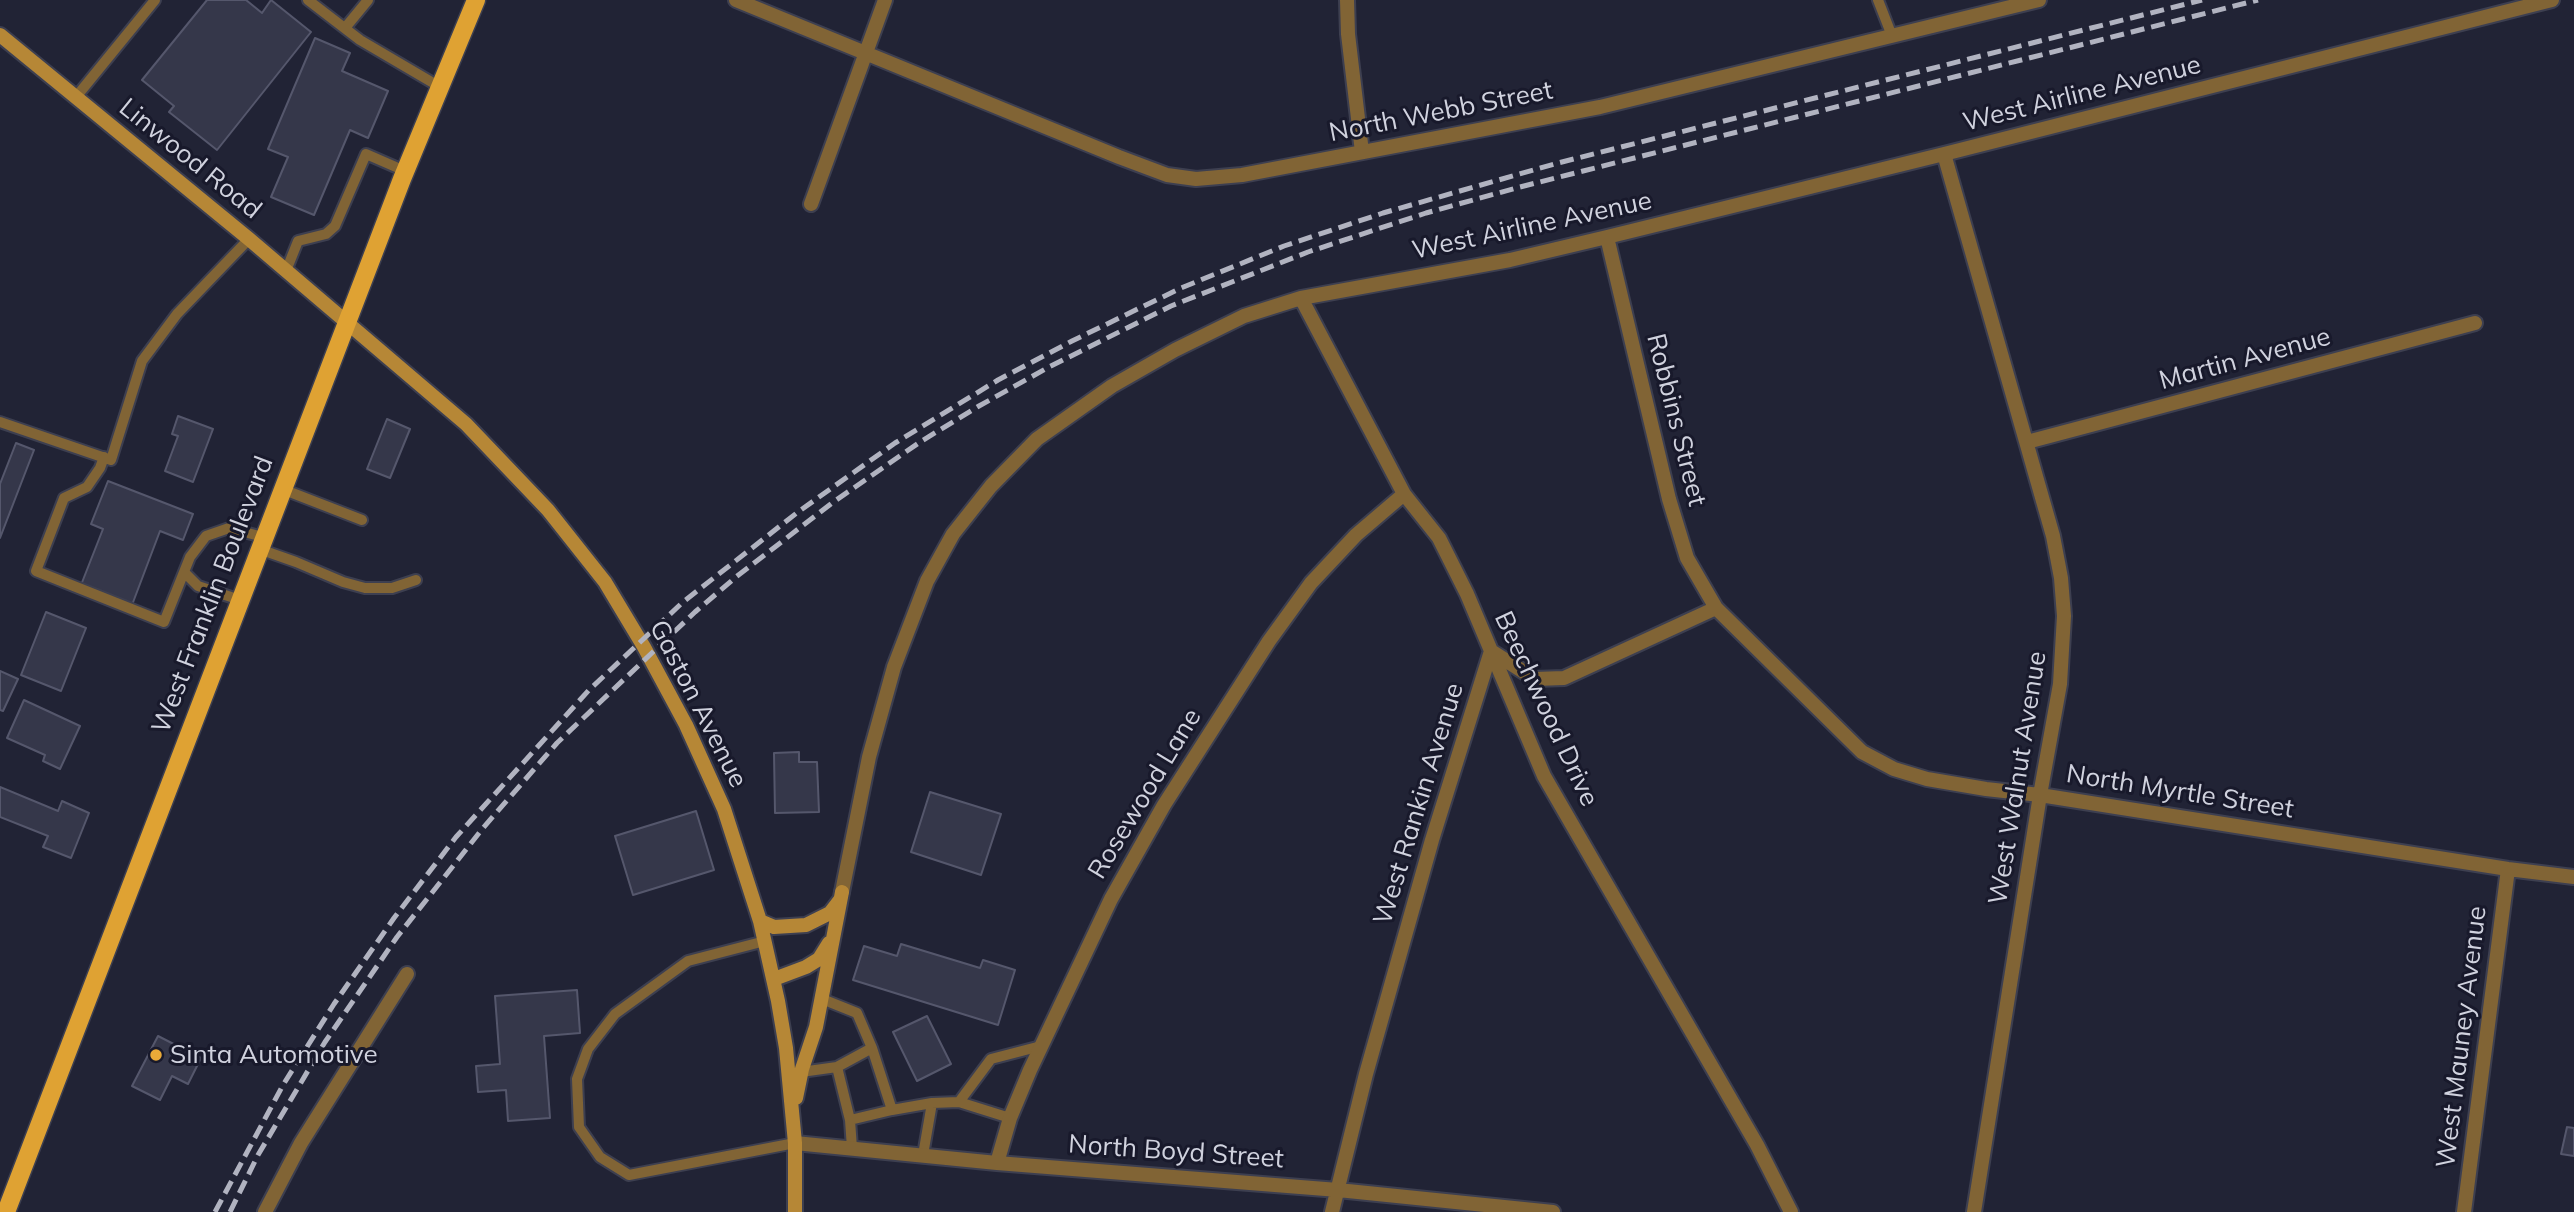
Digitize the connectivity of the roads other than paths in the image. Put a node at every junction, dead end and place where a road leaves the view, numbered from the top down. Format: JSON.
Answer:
{"nodes":[{"id":1,"x":155,"y":0,"type":"edge"},
{"id":2,"x":308,"y":0,"type":"edge"},
{"id":3,"x":368,"y":0,"type":"edge"},
{"id":4,"x":476,"y":0,"type":"edge"},
{"id":5,"x":736,"y":0,"type":"edge"},
{"id":6,"x":885,"y":0,"type":"edge"},
{"id":7,"x":1347,"y":0,"type":"edge"},
{"id":8,"x":1878,"y":0,"type":"edge"},
{"id":9,"x":2039,"y":0,"type":"edge"},
{"id":10,"x":2552,"y":0,"type":"edge"},
{"id":11,"x":345,"y":28,"type":"junction"},
{"id":12,"x":0,"y":35,"type":"edge"},
{"id":13,"x":1892,"y":36,"type":"junction"},
{"id":14,"x":864,"y":52,"type":"junction"},
{"id":15,"x":440,"y":87,"type":"junction"},
{"id":16,"x":76,"y":97,"type":"junction"},
{"id":17,"x":1362,"y":152,"type":"junction"},
{"id":18,"x":1944,"y":154,"type":"junction"},
{"id":19,"x":405,"y":171,"type":"junction"},
{"id":20,"x":811,"y":204,"type":"dead end"},
{"id":21,"x":1607,"y":237,"type":"junction"},
{"id":22,"x":249,"y":239,"type":"junction"},
{"id":23,"x":286,"y":271,"type":"junction"},
{"id":24,"x":1301,"y":298,"type":"junction"},
{"id":25,"x":348,"y":323,"type":"junction"},
{"id":26,"x":2475,"y":323,"type":"dead end"},
{"id":27,"x":0,"y":422,"type":"edge"},
{"id":28,"x":2027,"y":442,"type":"junction"},
{"id":29,"x":104,"y":457,"type":"junction"},
{"id":30,"x":282,"y":489,"type":"junction"},
{"id":31,"x":1404,"y":494,"type":"junction"},
{"id":32,"x":362,"y":520,"type":"dead end"},
{"id":33,"x":261,"y":543,"type":"junction"},
{"id":34,"x":184,"y":572,"type":"junction"},
{"id":35,"x":416,"y":580,"type":"dead end"},
{"id":36,"x":240,"y":600,"type":"junction"},
{"id":37,"x":1716,"y":608,"type":"junction"},
{"id":38,"x":1490,"y":652,"type":"junction"},
{"id":39,"x":2040,"y":794,"type":"junction"},
{"id":40,"x":2508,"y":869,"type":"junction"},
{"id":41,"x":2574,"y":877,"type":"edge"},
{"id":42,"x":842,"y":892,"type":"junction"},
{"id":43,"x":760,"y":921,"type":"junction"},
{"id":44,"x":834,"y":936,"type":"junction"},
{"id":45,"x":765,"y":941,"type":"junction"},
{"id":46,"x":407,"y":974,"type":"dead end"},
{"id":47,"x":774,"y":979,"type":"junction"},
{"id":48,"x":822,"y":999,"type":"junction"},
{"id":49,"x":1041,"y":1046,"type":"junction"},
{"id":50,"x":872,"y":1048,"type":"junction"},
{"id":51,"x":837,"y":1067,"type":"junction"},
{"id":52,"x":801,"y":1072,"type":"junction"},
{"id":53,"x":959,"y":1102,"type":"junction"},
{"id":54,"x":932,"y":1103,"type":"junction"},
{"id":55,"x":892,"y":1110,"type":"junction"},
{"id":56,"x":792,"y":1114,"type":"junction"},
{"id":57,"x":1010,"y":1118,"type":"junction"},
{"id":58,"x":850,"y":1120,"type":"junction"},
{"id":59,"x":795,"y":1143,"type":"junction"},
{"id":60,"x":852,"y":1148,"type":"junction"},
{"id":61,"x":923,"y":1155,"type":"junction"},
{"id":62,"x":997,"y":1163,"type":"junction"},
{"id":63,"x":1338,"y":1190,"type":"junction"},
{"id":64,"x":6,"y":1203,"type":"edge"},
{"id":65,"x":265,"y":1212,"type":"edge"},
{"id":66,"x":795,"y":1212,"type":"edge"},
{"id":67,"x":1332,"y":1212,"type":"edge"},
{"id":68,"x":1553,"y":1212,"type":"edge"},
{"id":69,"x":1791,"y":1212,"type":"edge"},
{"id":70,"x":1975,"y":1212,"type":"edge"},
{"id":71,"x":2464,"y":1212,"type":"edge"}],
"edges":[{"from":1,"to":16,"type":"lane"},
{"from":2,"to":11,"type":"lane"},
{"from":3,"to":11,"type":"lane"},
{"from":4,"to":15,"type":"main road","name":"West Franklin Boulevard"},
{"from":5,"to":14,"type":"street","name":"North Webb Street"},
{"from":6,"to":14,"type":"street"},
{"from":7,"to":17,"type":"street"},
{"from":8,"to":13,"type":"lane"},
{"from":9,"to":13,"type":"street","name":"North Webb Street"},
{"from":10,"to":18,"type":"street","name":"West Airline Avenue"},
{"from":11,"to":15,"type":"lane"},
{"from":12,"to":16,"type":"main road","name":"Linwood Road"},
{"from":13,"to":17,"type":"street","name":"North Webb Street"},
{"from":14,"to":17,"type":"street","name":"North Webb Street"},
{"from":14,"to":20,"type":"street"},
{"from":15,"to":19,"type":"main road","name":"West Franklin Boulevard"},
{"from":16,"to":22,"type":"main road","name":"Linwood Road"},
{"from":18,"to":21,"type":"street","name":"West Airline Avenue"},
{"from":18,"to":28,"type":"street","name":"West Walnut Avenue"},
{"from":19,"to":23,"type":"lane"},
{"from":19,"to":25,"type":"main road","name":"West Franklin Boulevard"},
{"from":21,"to":24,"type":"street","name":"West Airline Avenue"},
{"from":21,"to":37,"type":"street","name":"Robbins Street"},
{"from":22,"to":23,"type":"main road","name":"Linwood Road"},
{"from":22,"to":29,"type":"lane"},
{"from":23,"to":25,"type":"main road","name":"Linwood Road"},
{"from":24,"to":31,"type":"street","name":"Beechwood Drive"},
{"from":24,"to":42,"type":"street","name":"West Airline Avenue"},
{"from":25,"to":30,"type":"main road","name":"West Franklin Boulevard"},
{"from":25,"to":43,"type":"main road","name":"Gaston Avenue"},
{"from":26,"to":28,"type":"street","name":"Martin Avenue"},
{"from":27,"to":29,"type":"lane"},
{"from":28,"to":39,"type":"street","name":"West Walnut Avenue"},
{"from":29,"to":34,"type":"lane"},
{"from":30,"to":32,"type":"lane"},
{"from":30,"to":33,"type":"main road","name":"West Franklin Boulevard"},
{"from":31,"to":38,"type":"street","name":"Beechwood Drive"},
{"from":31,"to":49,"type":"street","name":"Rosewood Lane"},
{"from":33,"to":34,"type":"lane"},
{"from":33,"to":35,"type":"lane"},
{"from":33,"to":36,"type":"main road","name":"West Franklin Boulevard"},
{"from":34,"to":36,"type":"lane"},
{"from":36,"to":64,"type":"main road","name":"West Franklin Boulevard"},
{"from":37,"to":38,"type":"street"},
{"from":37,"to":39,"type":"street","name":"North Myrtle Street"},
{"from":38,"to":63,"type":"street","name":"West Rankin Avenue"},
{"from":38,"to":69,"type":"street","name":"Beechwood Drive"},
{"from":39,"to":40,"type":"street","name":"North Myrtle Street"},
{"from":39,"to":70,"type":"street","name":"West Walnut Avenue"},
{"from":40,"to":41,"type":"street","name":"North Myrtle Street"},
{"from":40,"to":71,"type":"street","name":"West Mauney Avenue"},
{"from":42,"to":43,"type":"main road"},
{"from":42,"to":44,"type":"main road"},
{"from":43,"to":45,"type":"main road","name":"Gaston Avenue"},
{"from":44,"to":47,"type":"main road"},
{"from":44,"to":48,"type":"main road"},
{"from":45,"to":47,"type":"main road","name":"Gaston Avenue"},
{"from":45,"to":59,"type":"lane"},
{"from":46,"to":65,"type":"street"},
{"from":47,"to":56,"type":"main road","name":"Gaston Avenue"},
{"from":48,"to":50,"type":"lane"},
{"from":48,"to":52,"type":"main road"},
{"from":49,"to":53,"type":"lane"},
{"from":49,"to":57,"type":"street","name":"Rosewood Lane"},
{"from":50,"to":51,"type":"lane"},
{"from":50,"to":55,"type":"lane"},
{"from":51,"to":52,"type":"lane"},
{"from":51,"to":58,"type":"lane"},
{"from":52,"to":56,"type":"main road"},
{"from":53,"to":54,"type":"lane"},
{"from":53,"to":57,"type":"lane"},
{"from":54,"to":55,"type":"lane"},
{"from":54,"to":61,"type":"lane"},
{"from":55,"to":58,"type":"lane"},
{"from":56,"to":59,"type":"main road","name":"Gaston Avenue"},
{"from":57,"to":62,"type":"street","name":"Rosewood Lane"},
{"from":58,"to":60,"type":"lane"},
{"from":59,"to":60,"type":"street","name":"North Boyd Street"},
{"from":59,"to":66,"type":"main road","name":"Gaston Avenue"},
{"from":60,"to":61,"type":"street","name":"North Boyd Street"},
{"from":61,"to":62,"type":"street","name":"North Boyd Street"},
{"from":62,"to":63,"type":"street","name":"North Boyd Street"},
{"from":63,"to":67,"type":"street","name":"West Rankin Avenue"},
{"from":63,"to":68,"type":"street","name":"North Boyd Street"}]}
